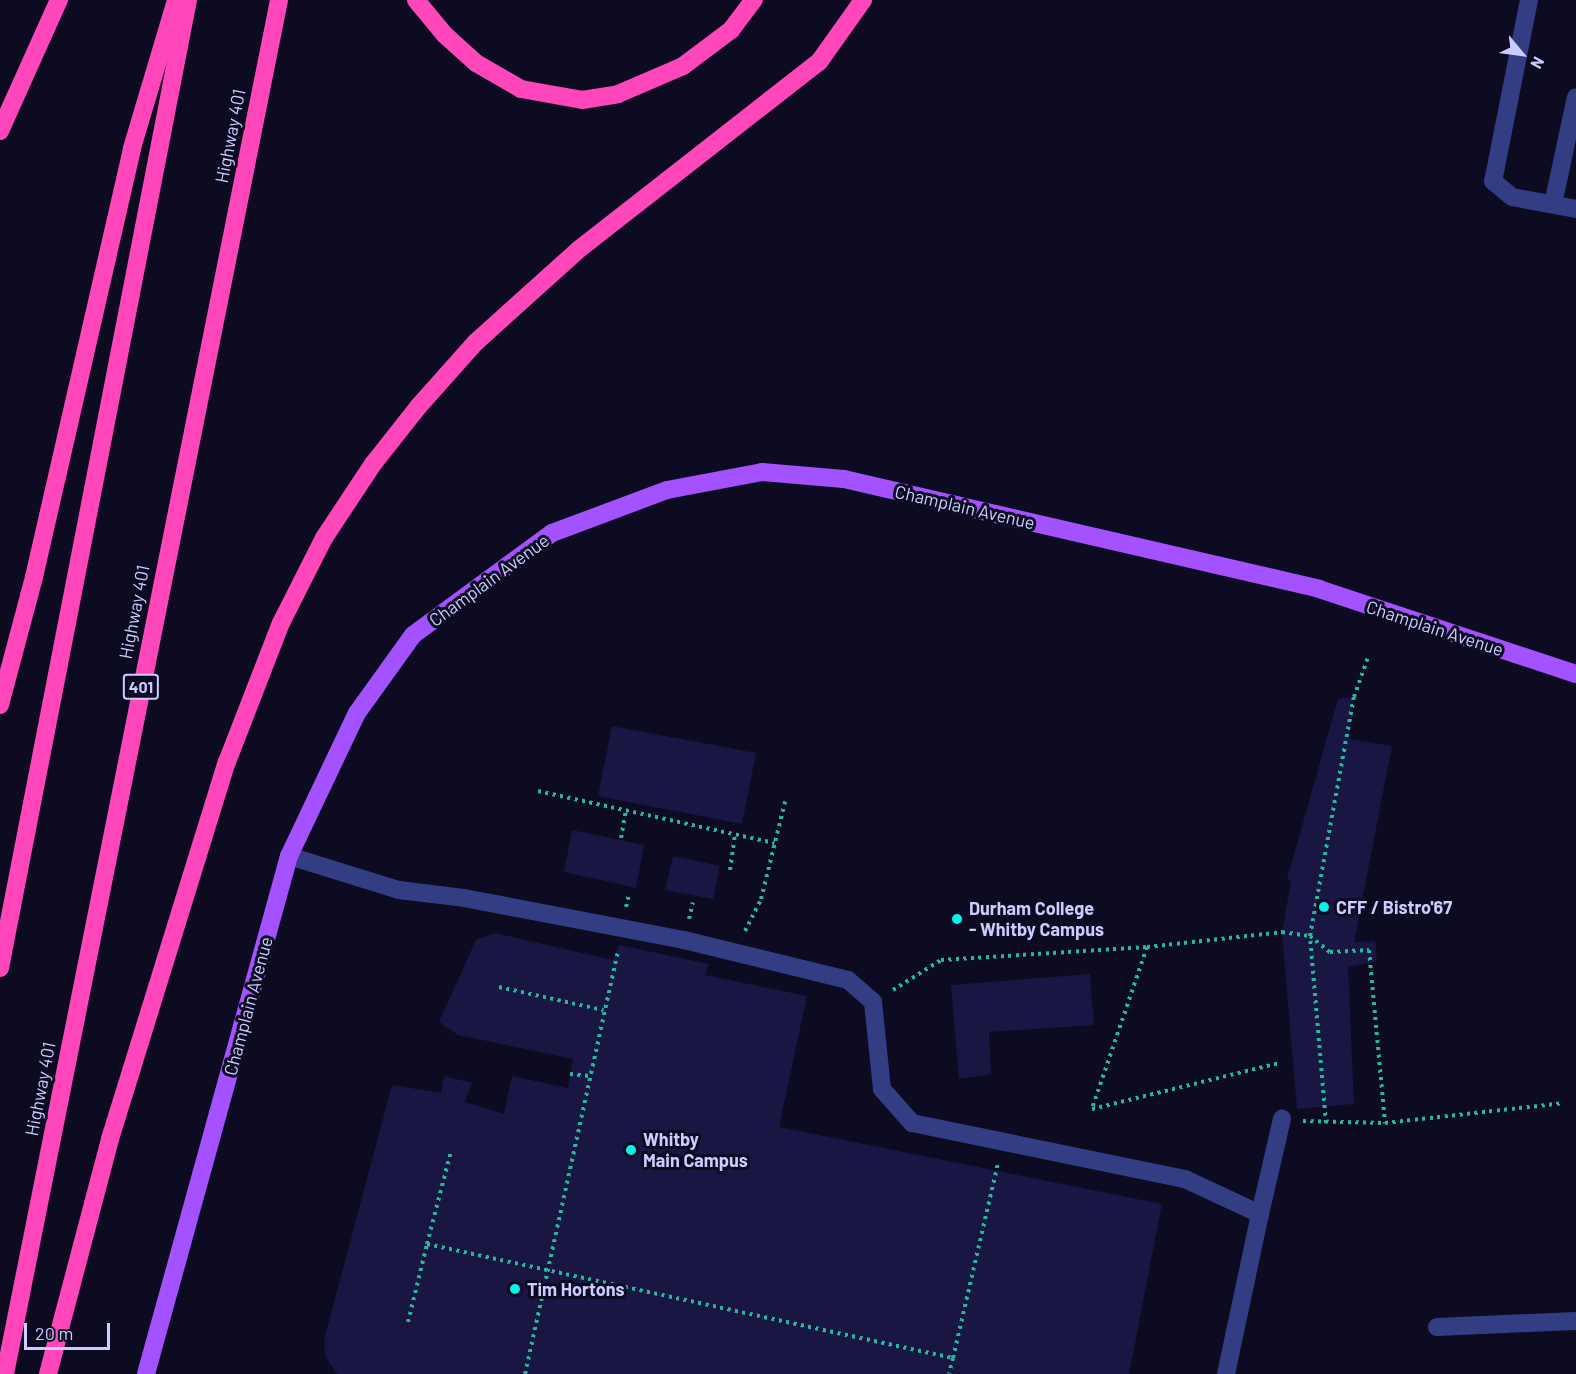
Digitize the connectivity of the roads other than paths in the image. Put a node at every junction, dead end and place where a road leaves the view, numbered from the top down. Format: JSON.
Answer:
{"nodes":[{"id":1,"x":59,"y":0,"type":"edge"},
{"id":2,"x":176,"y":0,"type":"edge"},
{"id":3,"x":188,"y":0,"type":"edge"},
{"id":4,"x":279,"y":0,"type":"edge"},
{"id":5,"x":416,"y":0,"type":"edge"},
{"id":6,"x":754,"y":0,"type":"edge"},
{"id":7,"x":863,"y":0,"type":"edge"},
{"id":8,"x":1529,"y":0,"type":"edge"},
{"id":9,"x":1576,"y":98,"type":"edge"},
{"id":10,"x":1573,"y":122,"type":"edge"},
{"id":11,"x":0,"y":131,"type":"edge"},
{"id":12,"x":1552,"y":204,"type":"junction"},
{"id":13,"x":1576,"y":209,"type":"edge"},
{"id":14,"x":1576,"y":674,"type":"edge"},
{"id":15,"x":0,"y":705,"type":"edge"},
{"id":16,"x":289,"y":856,"type":"junction"},
{"id":17,"x":0,"y":968,"type":"edge"},
{"id":18,"x":1282,"y":1119,"type":"road end"},
{"id":19,"x":1260,"y":1214,"type":"junction"},
{"id":20,"x":1576,"y":1321,"type":"edge"},
{"id":21,"x":1437,"y":1327,"type":"dead end"},
{"id":22,"x":5,"y":1374,"type":"edge"},
{"id":23,"x":48,"y":1374,"type":"edge"},
{"id":24,"x":146,"y":1374,"type":"edge"},
{"id":25,"x":1226,"y":1374,"type":"edge"}],
"edges":[{"from":1,"to":11,"type":"highway"},
{"from":2,"to":15,"type":"highway"},
{"from":3,"to":17,"type":"highway"},
{"from":4,"to":22,"type":"highway","name":"Highway 401","number":"401"},
{"from":5,"to":6,"type":"highway"},
{"from":7,"to":23,"type":"highway"},
{"from":8,"to":12,"type":"lane"},
{"from":9,"to":10,"type":"lane"},
{"from":10,"to":12,"type":"lane"},
{"from":12,"to":13,"type":"lane"},
{"from":14,"to":16,"type":"main road","name":"Champlain Avenue"},
{"from":16,"to":19,"type":"lane"},
{"from":16,"to":24,"type":"main road","name":"Champlain Avenue"},
{"from":18,"to":19,"type":"lane"},
{"from":19,"to":25,"type":"lane"},
{"from":20,"to":21,"type":"lane"}]}
